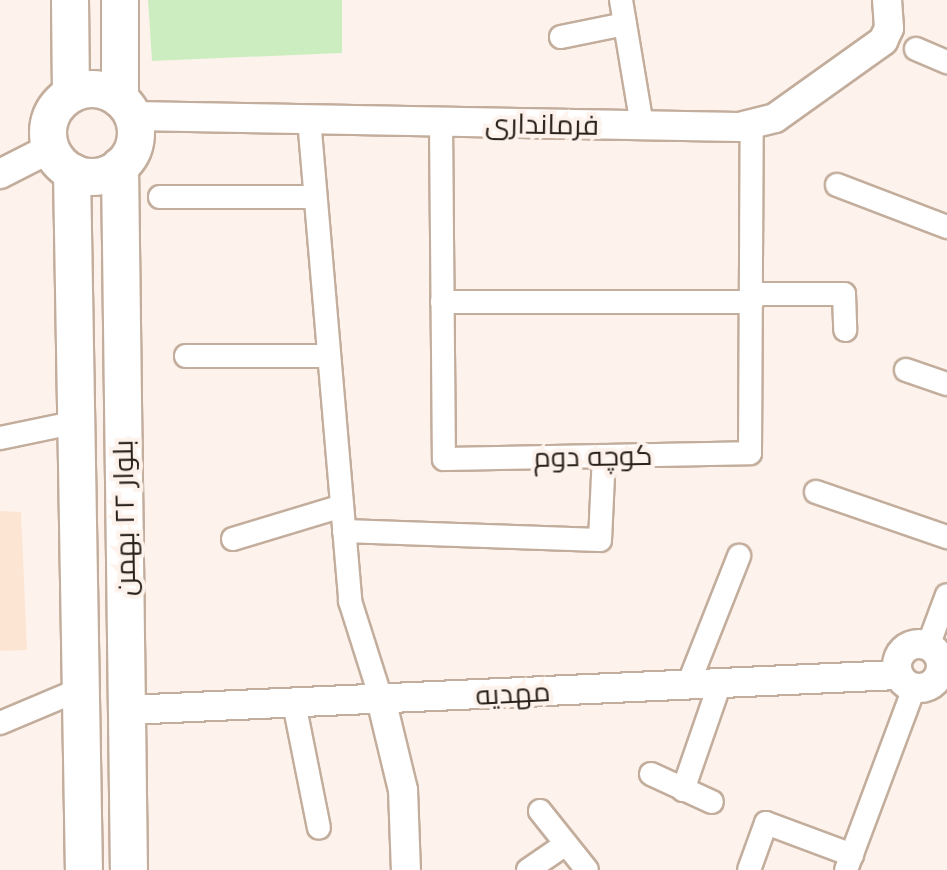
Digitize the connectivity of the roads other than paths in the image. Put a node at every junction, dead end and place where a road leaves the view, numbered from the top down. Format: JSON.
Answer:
{"nodes":[{"id":1,"x":70,"y":0,"type":"edge"},
{"id":2,"x":120,"y":0,"type":"edge"},
{"id":3,"x":621,"y":0,"type":"edge"},
{"id":4,"x":887,"y":0,"type":"edge"},
{"id":5,"x":625,"y":24,"type":"junction"},
{"id":6,"x":561,"y":37,"type":"dead end"},
{"id":7,"x":916,"y":49,"type":"dead end"},
{"id":8,"x":947,"y":62,"type":"edge"},
{"id":9,"x":71,"y":94,"type":"junction"},
{"id":10,"x":127,"y":107,"type":"junction"},
{"id":11,"x":309,"y":119,"type":"junction"},
{"id":12,"x":441,"y":122,"type":"junction"},
{"id":13,"x":752,"y":124,"type":"junction"},
{"id":14,"x":642,"y":126,"type":"junction"},
{"id":15,"x":62,"y":160,"type":"junction"},
{"id":16,"x":120,"y":166,"type":"junction"},
{"id":17,"x":0,"y":174,"type":"edge"},
{"id":18,"x":837,"y":185,"type":"dead end"},
{"id":19,"x":160,"y":197,"type":"dead end"},
{"id":20,"x":313,"y":197,"type":"junction"},
{"id":21,"x":947,"y":227,"type":"edge"},
{"id":22,"x":752,"y":298,"type":"junction"},
{"id":23,"x":442,"y":302,"type":"junction"},
{"id":24,"x":845,"y":330,"type":"dead end"},
{"id":25,"x":186,"y":356,"type":"dead end"},
{"id":26,"x":326,"y":356,"type":"junction"},
{"id":27,"x":906,"y":370,"type":"dead end"},
{"id":28,"x":947,"y":384,"type":"edge"},
{"id":29,"x":77,"y":422,"type":"junction"},
{"id":30,"x":0,"y":438,"type":"edge"},
{"id":31,"x":604,"y":456,"type":"junction"},
{"id":32,"x":816,"y":492,"type":"dead end"},
{"id":33,"x":342,"y":506,"type":"junction"},
{"id":34,"x":344,"y":531,"type":"junction"},
{"id":35,"x":947,"y":537,"type":"edge"},
{"id":36,"x":233,"y":539,"type":"dead end"},
{"id":37,"x":739,"y":556,"type":"dead end"},
{"id":38,"x":947,"y":595,"type":"edge"},
{"id":39,"x":939,"y":658,"type":"edge"},
{"id":40,"x":906,"y":682,"type":"junction"},
{"id":41,"x":720,"y":683,"type":"junction"},
{"id":42,"x":688,"y":685,"type":"junction"},
{"id":43,"x":81,"y":689,"type":"junction"},
{"id":44,"x":381,"y":699,"type":"junction"},
{"id":45,"x":294,"y":703,"type":"junction"},
{"id":46,"x":127,"y":710,"type":"junction"},
{"id":47,"x":0,"y":723,"type":"edge"},
{"id":48,"x":651,"y":774,"type":"dead end"},
{"id":49,"x":683,"y":790,"type":"junction"},
{"id":50,"x":712,"y":802,"type":"dead end"},
{"id":51,"x":540,"y":811,"type":"dead end"},
{"id":52,"x":319,"y":828,"type":"dead end"},
{"id":53,"x":566,"y":844,"type":"junction"},
{"id":54,"x":849,"y":863,"type":"edge"},
{"id":55,"x":84,"y":870,"type":"edge"},
{"id":56,"x":129,"y":870,"type":"edge"},
{"id":57,"x":406,"y":870,"type":"edge"},
{"id":58,"x":528,"y":870,"type":"edge"},
{"id":59,"x":587,"y":870,"type":"edge"},
{"id":60,"x":749,"y":870,"type":"edge"}],
"edges":[{"from":1,"to":9,"type":"main road"},
{"from":2,"to":10,"type":"main road"},
{"from":3,"to":5,"type":"street"},
{"from":4,"to":13,"type":"street","name":"فرمانداری"},
{"from":5,"to":6,"type":"street"},
{"from":5,"to":14,"type":"street"},
{"from":7,"to":8,"type":"street"},
{"from":9,"to":10,"type":"main road"},
{"from":9,"to":15,"type":"main road"},
{"from":10,"to":11,"type":"street","name":"فرمانداری"},
{"from":10,"to":16,"type":"main road"},
{"from":11,"to":12,"type":"street","name":"فرمانداری"},
{"from":11,"to":20,"type":"street"},
{"from":12,"to":14,"type":"street","name":"فرمانداری"},
{"from":12,"to":23,"type":"street","name":"کوچه دوم"},
{"from":13,"to":14,"type":"street","name":"فرمانداری"},
{"from":13,"to":22,"type":"street","name":"کوچه دوم"},
{"from":15,"to":16,"type":"main road"},
{"from":15,"to":17,"type":"street"},
{"from":15,"to":29,"type":"main road","name":"بلوار ۲۲ بهمن"},
{"from":16,"to":46,"type":"main road","name":"بلوار ۲۲ بهمن"},
{"from":18,"to":21,"type":"street"},
{"from":19,"to":20,"type":"street"},
{"from":20,"to":26,"type":"street"},
{"from":22,"to":23,"type":"street"},
{"from":22,"to":24,"type":"street"},
{"from":22,"to":31,"type":"street","name":"کوچه دوم"},
{"from":23,"to":31,"type":"street","name":"کوچه دوم"},
{"from":25,"to":26,"type":"street"},
{"from":26,"to":33,"type":"street"},
{"from":27,"to":28,"type":"street"},
{"from":29,"to":30,"type":"street"},
{"from":29,"to":43,"type":"main road","name":"بلوار ۲۲ بهمن"},
{"from":31,"to":34,"type":"street"},
{"from":32,"to":35,"type":"street"},
{"from":33,"to":34,"type":"street"},
{"from":33,"to":36,"type":"street"},
{"from":34,"to":44,"type":"street"},
{"from":37,"to":42,"type":"street"},
{"from":38,"to":39,"type":"street"},
{"from":39,"to":40,"type":"street"},
{"from":39,"to":40,"type":"street"},
{"from":40,"to":41,"type":"street","name":"مهدیه"},
{"from":40,"to":54,"type":"street"},
{"from":41,"to":42,"type":"street","name":"مهدیه"},
{"from":41,"to":49,"type":"street"},
{"from":42,"to":44,"type":"street","name":"مهدیه"},
{"from":43,"to":47,"type":"street"},
{"from":43,"to":55,"type":"main road","name":"بلوار ۲۲ بهمن"},
{"from":44,"to":45,"type":"street","name":"مهدیه"},
{"from":44,"to":57,"type":"street"},
{"from":45,"to":46,"type":"street","name":"مهدیه"},
{"from":45,"to":52,"type":"street"},
{"from":46,"to":56,"type":"main road","name":"بلوار ۲۲ بهمن"},
{"from":48,"to":49,"type":"street"},
{"from":49,"to":50,"type":"street"},
{"from":51,"to":53,"type":"street"},
{"from":53,"to":58,"type":"street"},
{"from":53,"to":59,"type":"street"},
{"from":54,"to":60,"type":"street"}]}
